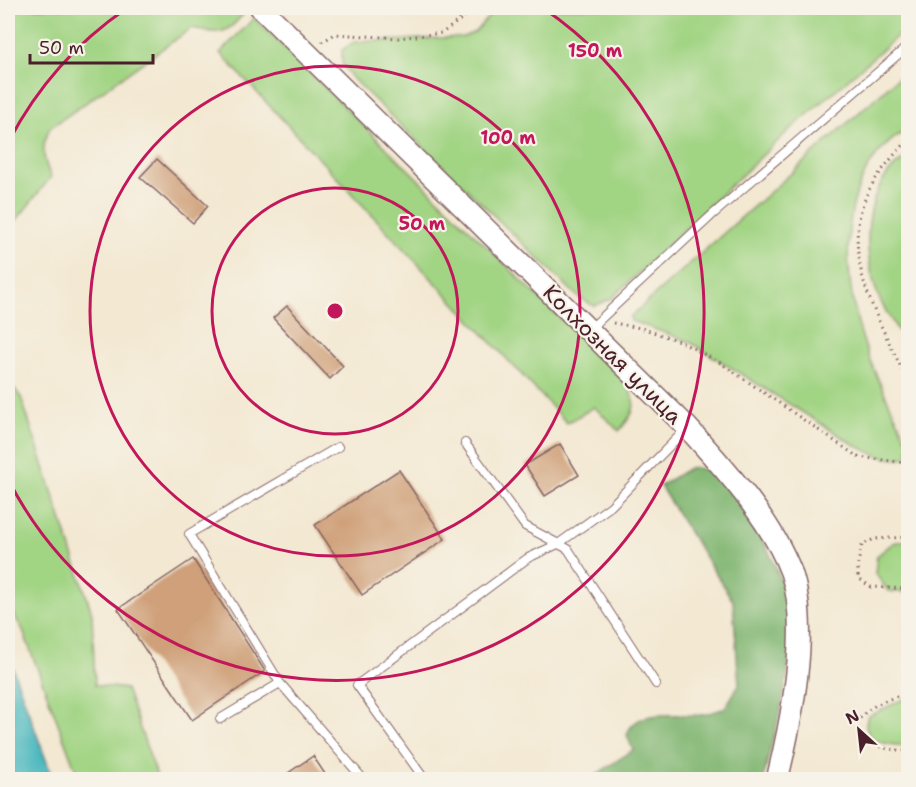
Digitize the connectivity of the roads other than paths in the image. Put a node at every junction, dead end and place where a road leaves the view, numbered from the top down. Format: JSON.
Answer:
{"nodes":[{"id":1,"x":261,"y":8,"type":"edge"},
{"id":2,"x":909,"y":46,"type":"edge"},
{"id":3,"x":594,"y":325,"type":"junction"},
{"id":4,"x":687,"y":428,"type":"junction"},
{"id":5,"x":465,"y":443,"type":"dead end"},
{"id":6,"x":338,"y":447,"type":"dead end"},
{"id":7,"x":558,"y":544,"type":"junction"},
{"id":8,"x":280,"y":683,"type":"junction"},
{"id":9,"x":656,"y":684,"type":"dead end"},
{"id":10,"x":220,"y":719,"type":"dead end"},
{"id":11,"x":364,"y":780,"type":"edge"},
{"id":12,"x":425,"y":780,"type":"edge"},
{"id":13,"x":777,"y":780,"type":"edge"}],
"edges":[{"from":1,"to":3,"type":"main road","name":"Колхозная улица"},
{"from":2,"to":3,"type":"lane"},
{"from":3,"to":4,"type":"main road","name":"Колхозная улица"},
{"from":4,"to":7,"type":"lane"},
{"from":4,"to":13,"type":"main road","name":"Колхозная улица"},
{"from":5,"to":7,"type":"lane"},
{"from":6,"to":8,"type":"lane"},
{"from":7,"to":9,"type":"lane"},
{"from":7,"to":12,"type":"lane"},
{"from":8,"to":10,"type":"lane"},
{"from":8,"to":11,"type":"lane"}]}
